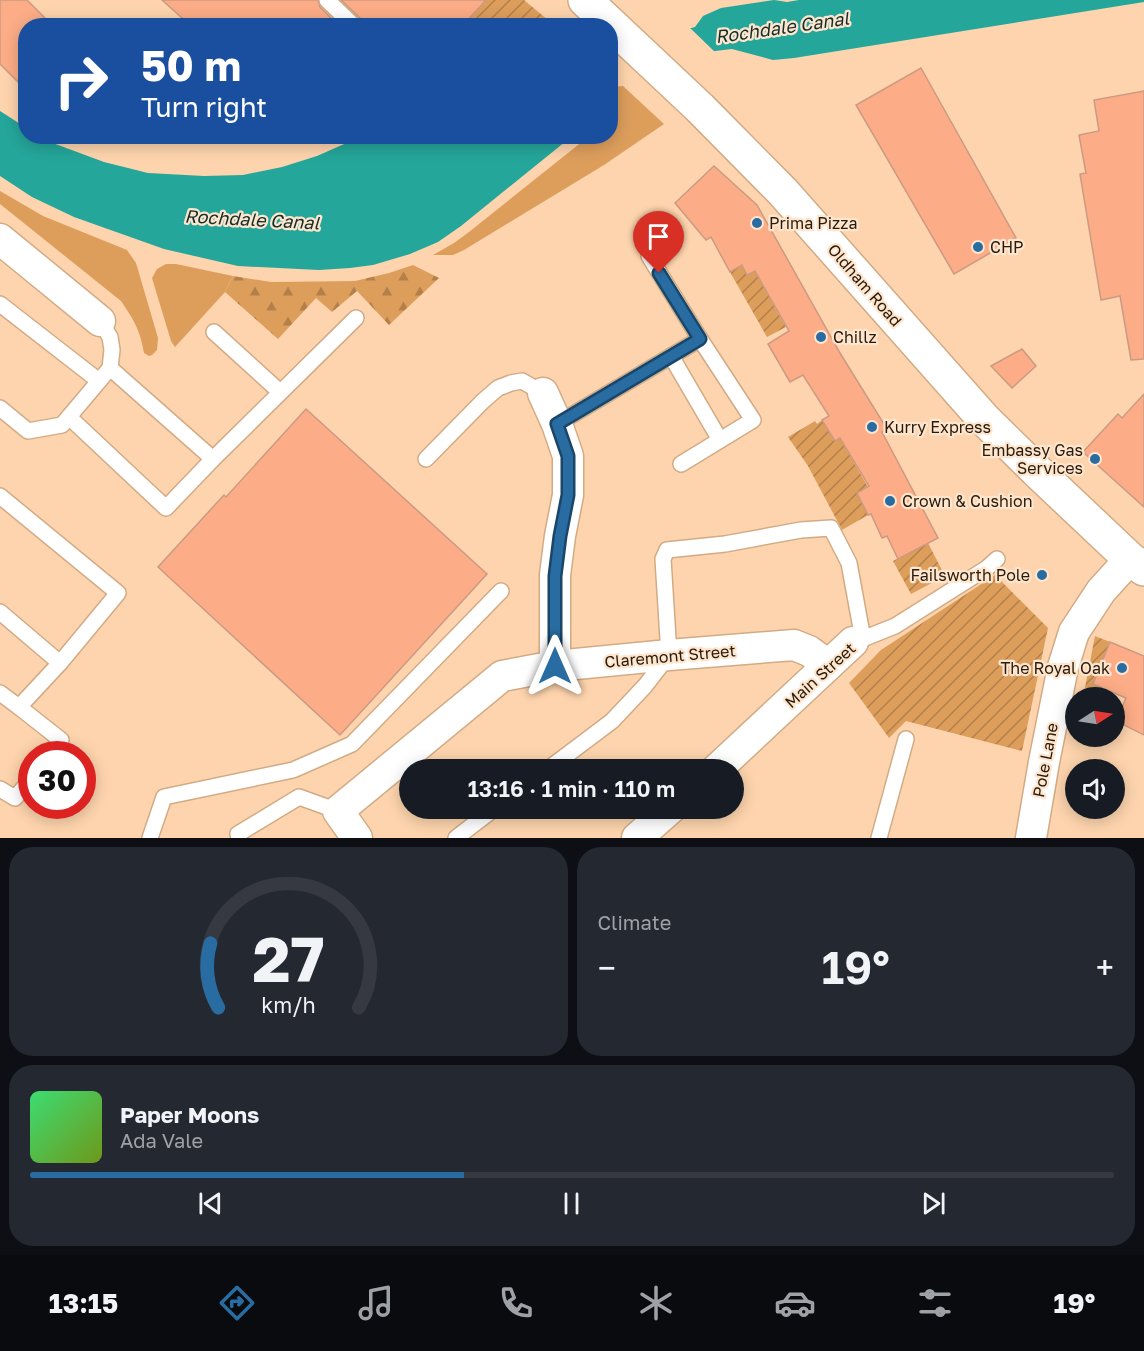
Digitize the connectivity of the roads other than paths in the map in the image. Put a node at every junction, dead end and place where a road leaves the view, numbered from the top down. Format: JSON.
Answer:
{"nodes":[{"id":1,"x":327,"y":0,"type":"edge"},
{"id":2,"x":585,"y":0,"type":"edge"},
{"id":3,"x":346,"y":18,"type":"edge"},
{"id":4,"x":605,"y":18,"type":"edge"},
{"id":5,"x":618,"y":30,"type":"edge"},
{"id":6,"x":0,"y":239,"type":"edge"},
{"id":7,"x":649,"y":256,"type":"dead end"},
{"id":8,"x":0,"y":304,"type":"edge"},
{"id":9,"x":356,"y":318,"type":"dead end"},
{"id":10,"x":100,"y":321,"type":"joint"},
{"id":11,"x":214,"y":332,"type":"dead end"},
{"id":12,"x":700,"y":339,"type":"junction"},
{"id":13,"x":671,"y":356,"type":"junction"},
{"id":14,"x":110,"y":369,"type":"junction"},
{"id":15,"x":99,"y":381,"type":"junction"},
{"id":16,"x":280,"y":392,"type":"junction"},
{"id":17,"x":543,"y":393,"type":"joint"},
{"id":18,"x":0,"y":408,"type":"edge"},
{"id":19,"x":69,"y":417,"type":"junction"},
{"id":20,"x":557,"y":424,"type":"junction"},
{"id":21,"x":720,"y":440,"type":"junction"},
{"id":22,"x":213,"y":459,"type":"junction"},
{"id":23,"x":426,"y":459,"type":"dead end"},
{"id":24,"x":681,"y":464,"type":"dead end"},
{"id":25,"x":0,"y":496,"type":"edge"},
{"id":26,"x":997,"y":559,"type":"dead end"},
{"id":27,"x":1137,"y":564,"type":"edge"},
{"id":28,"x":501,"y":591,"type":"dead end"},
{"id":29,"x":0,"y":612,"type":"edge"},
{"id":30,"x":858,"y":640,"type":"junction"},
{"id":31,"x":669,"y":655,"type":"junction"},
{"id":32,"x":60,"y":663,"type":"junction"},
{"id":33,"x":828,"y":665,"type":"junction"},
{"id":34,"x":555,"y":666,"type":"junction"},
{"id":35,"x":0,"y":693,"type":"edge"},
{"id":36,"x":19,"y":707,"type":"junction"},
{"id":37,"x":906,"y":739,"type":"dead end"},
{"id":38,"x":61,"y":741,"type":"edge"},
{"id":39,"x":562,"y":759,"type":"edge"},
{"id":40,"x":728,"y":759,"type":"edge"},
{"id":41,"x":0,"y":789,"type":"edge"},
{"id":42,"x":18,"y":794,"type":"edge"},
{"id":43,"x":338,"y":811,"type":"junction"},
{"id":44,"x":481,"y":819,"type":"edge"},
{"id":45,"x":659,"y":819,"type":"edge"},
{"id":46,"x":150,"y":838,"type":"edge"},
{"id":47,"x":239,"y":838,"type":"edge"},
{"id":48,"x":357,"y":838,"type":"edge"},
{"id":49,"x":456,"y":838,"type":"edge"},
{"id":50,"x":637,"y":838,"type":"edge"},
{"id":51,"x":879,"y":838,"type":"edge"},
{"id":52,"x":1031,"y":838,"type":"edge"}],
"edges":[{"from":1,"to":3,"type":"lane"},
{"from":2,"to":4,"type":"highway","name":"Oldham Road"},
{"from":5,"to":27,"type":"highway","name":"Oldham Road"},
{"from":6,"to":10,"type":"street"},
{"from":7,"to":12,"type":"lane"},
{"from":8,"to":15,"type":"lane"},
{"from":9,"to":16,"type":"lane"},
{"from":10,"to":14,"type":"lane"},
{"from":11,"to":16,"type":"lane"},
{"from":12,"to":13,"type":"lane"},
{"from":12,"to":21,"type":"lane"},
{"from":13,"to":20,"type":"lane"},
{"from":13,"to":21,"type":"lane"},
{"from":14,"to":15,"type":"lane"},
{"from":14,"to":22,"type":"lane"},
{"from":15,"to":19,"type":"lane"},
{"from":16,"to":22,"type":"lane"},
{"from":17,"to":20,"type":"street"},
{"from":17,"to":23,"type":"lane"},
{"from":18,"to":19,"type":"lane"},
{"from":19,"to":22,"type":"lane"},
{"from":20,"to":34,"type":"street"},
{"from":21,"to":24,"type":"lane"},
{"from":25,"to":32,"type":"lane"},
{"from":26,"to":30,"type":"lane","name":"Main Street"},
{"from":27,"to":52,"type":"street","name":"Pole Lane"},
{"from":28,"to":46,"type":"lane"},
{"from":29,"to":32,"type":"lane"},
{"from":30,"to":31,"type":"lane"},
{"from":30,"to":33,"type":"street","name":"Main Street"},
{"from":31,"to":33,"type":"street","name":"Claremont Street"},
{"from":31,"to":34,"type":"street","name":"Claremont Street"},
{"from":31,"to":39,"type":"lane"},
{"from":32,"to":36,"type":"lane"},
{"from":33,"to":40,"type":"street","name":"Main Street"},
{"from":34,"to":43,"type":"street","name":"Claremont Street"},
{"from":35,"to":36,"type":"lane"},
{"from":36,"to":38,"type":"lane"},
{"from":37,"to":51,"type":"lane"},
{"from":41,"to":42,"type":"lane"},
{"from":43,"to":47,"type":"lane"},
{"from":43,"to":48,"type":"street"},
{"from":44,"to":49,"type":"lane"},
{"from":45,"to":50,"type":"street"}]}
